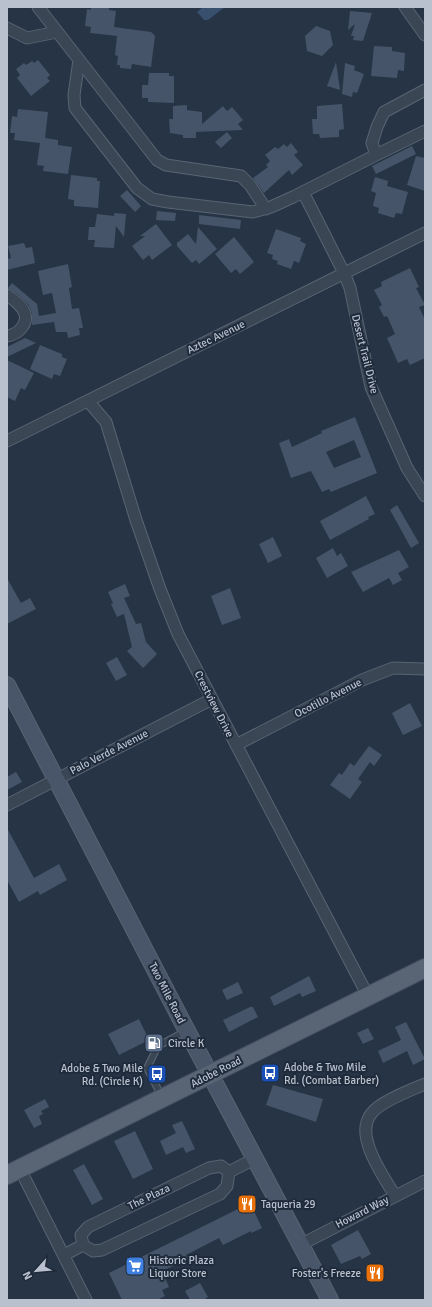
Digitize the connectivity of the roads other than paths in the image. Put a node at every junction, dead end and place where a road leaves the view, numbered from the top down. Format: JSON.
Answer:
{"nodes":[{"id":1,"x":38,"y":7,"type":"edge"},
{"id":2,"x":405,"y":7,"type":"edge"},
{"id":3,"x":7,"y":28,"type":"edge"},
{"id":4,"x":57,"y":32,"type":"junction"},
{"id":5,"x":425,"y":35,"type":"edge"},
{"id":6,"x":78,"y":60,"type":"junction"},
{"id":7,"x":425,"y":90,"type":"edge"},
{"id":8,"x":425,"y":131,"type":"edge"},
{"id":9,"x":376,"y":155,"type":"junction"},
{"id":10,"x":302,"y":192,"type":"junction"},
{"id":11,"x":266,"y":209,"type":"junction"},
{"id":12,"x":425,"y":233,"type":"edge"},
{"id":13,"x":344,"y":273,"type":"junction"},
{"id":14,"x":7,"y":295,"type":"edge"},
{"id":15,"x":7,"y":336,"type":"edge"},
{"id":16,"x":88,"y":401,"type":"junction"},
{"id":17,"x":7,"y":441,"type":"edge"},
{"id":18,"x":425,"y":496,"type":"edge"},
{"id":19,"x":425,"y":669,"type":"edge"},
{"id":20,"x":7,"y":685,"type":"edge"},
{"id":21,"x":212,"y":699,"type":"junction"},
{"id":22,"x":236,"y":745,"type":"junction"},
{"id":23,"x":57,"y":779,"type":"junction"},
{"id":24,"x":7,"y":805,"type":"edge"},
{"id":25,"x":425,"y":968,"type":"edge"},
{"id":26,"x":368,"y":996,"type":"junction"},
{"id":27,"x":187,"y":1031,"type":"junction"},
{"id":28,"x":211,"y":1075,"type":"junction"},
{"id":29,"x":425,"y":1084,"type":"edge"},
{"id":30,"x":162,"y":1099,"type":"junction"},
{"id":31,"x":254,"y":1159,"type":"junction"},
{"id":32,"x":11,"y":1172,"type":"edge"},
{"id":33,"x":229,"y":1172,"type":"junction"},
{"id":34,"x":425,"y":1181,"type":"edge"},
{"id":35,"x":395,"y":1196,"type":"junction"},
{"id":36,"x":300,"y":1244,"type":"junction"},
{"id":37,"x":83,"y":1245,"type":"junction"},
{"id":38,"x":64,"y":1255,"type":"junction"},
{"id":39,"x":86,"y":1300,"type":"edge"},
{"id":40,"x":330,"y":1300,"type":"edge"}],
"edges":[{"from":1,"to":4,"type":"street"},
{"from":2,"to":5,"type":"street"},
{"from":3,"to":4,"type":"street"},
{"from":4,"to":6,"type":"street"},
{"from":6,"to":11,"type":"street"},
{"from":6,"to":11,"type":"street"},
{"from":7,"to":9,"type":"street"},
{"from":8,"to":9,"type":"street"},
{"from":9,"to":10,"type":"street"},
{"from":10,"to":11,"type":"street"},
{"from":10,"to":13,"type":"street","name":"Desert Trail Drive"},
{"from":12,"to":13,"type":"street","name":"Aztec Avenue"},
{"from":13,"to":16,"type":"street","name":"Aztec Avenue"},
{"from":13,"to":18,"type":"street","name":"Desert Trail Drive"},
{"from":14,"to":15,"type":"street"},
{"from":16,"to":17,"type":"street","name":"Aztec Avenue"},
{"from":16,"to":21,"type":"street","name":"Crestview Drive"},
{"from":19,"to":22,"type":"street","name":"Ocotillo Avenue"},
{"from":20,"to":23,"type":"street","name":"Two Mile Road"},
{"from":21,"to":22,"type":"street","name":"Crestview Drive"},
{"from":21,"to":23,"type":"street","name":"Palo Verde Avenue"},
{"from":22,"to":26,"type":"street","name":"Crestview Drive"},
{"from":23,"to":24,"type":"street","name":"Palo Verde Avenue"},
{"from":23,"to":27,"type":"street","name":"Two Mile Road"},
{"from":25,"to":26,"type":"main road","name":"Adobe Road"},
{"from":26,"to":28,"type":"main road","name":"Adobe Road"},
{"from":27,"to":28,"type":"street","name":"Two Mile Road"},
{"from":27,"to":30,"type":"lane"},
{"from":28,"to":30,"type":"main road","name":"Adobe Road"},
{"from":28,"to":31,"type":"street","name":"Two Mile Road"},
{"from":29,"to":35,"type":"street"},
{"from":30,"to":32,"type":"main road","name":"Adobe Road"},
{"from":31,"to":33,"type":"street"},
{"from":31,"to":36,"type":"street","name":"Two Mile Road"},
{"from":32,"to":38,"type":"street"},
{"from":33,"to":37,"type":"street"},
{"from":33,"to":37,"type":"street","name":"The Plaza"},
{"from":34,"to":35,"type":"street","name":"Howard Way"},
{"from":35,"to":36,"type":"street","name":"Howard Way"},
{"from":36,"to":40,"type":"street","name":"Two Mile Road"},
{"from":37,"to":38,"type":"street"},
{"from":38,"to":39,"type":"street"}]}
